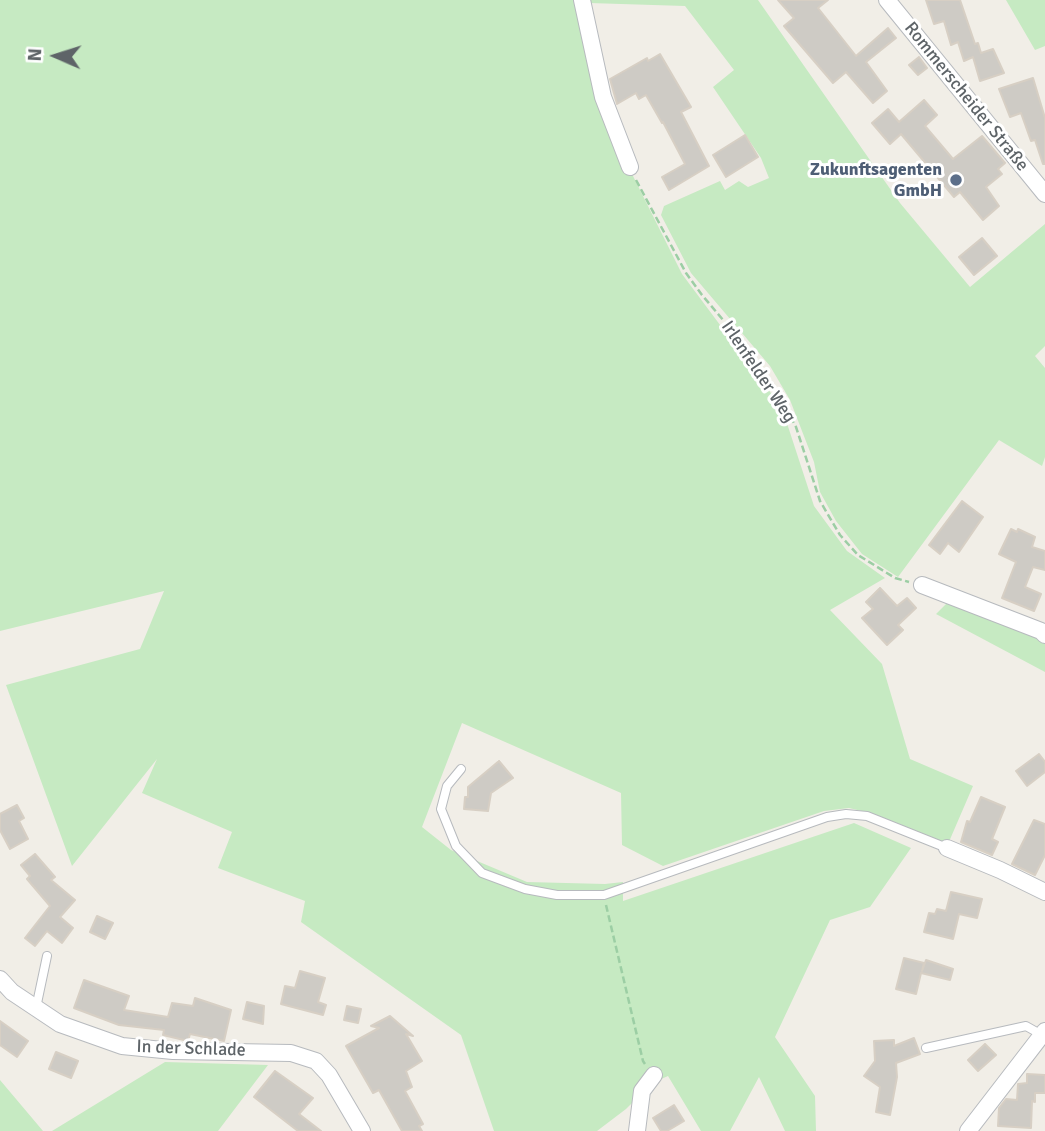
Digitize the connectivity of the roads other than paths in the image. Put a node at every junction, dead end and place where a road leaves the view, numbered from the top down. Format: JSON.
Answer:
{"nodes":[{"id":1,"x":582,"y":0,"type":"edge"},
{"id":2,"x":887,"y":0,"type":"edge"},
{"id":3,"x":630,"y":167,"type":"road end"},
{"id":4,"x":1045,"y":194,"type":"edge"},
{"id":5,"x":922,"y":585,"type":"road end"},
{"id":6,"x":1045,"y":635,"type":"edge"},
{"id":7,"x":461,"y":769,"type":"dead end"},
{"id":8,"x":947,"y":848,"type":"joint"},
{"id":9,"x":1045,"y":892,"type":"edge"},
{"id":10,"x":47,"y":956,"type":"dead end"},
{"id":11,"x":0,"y":979,"type":"edge"},
{"id":12,"x":36,"y":1008,"type":"junction"},
{"id":13,"x":1042,"y":1041,"type":"edge"},
{"id":14,"x":926,"y":1048,"type":"dead end"},
{"id":15,"x":654,"y":1075,"type":"road end"},
{"id":16,"x":362,"y":1131,"type":"edge"},
{"id":17,"x":637,"y":1131,"type":"edge"},
{"id":18,"x":968,"y":1131,"type":"edge"}],
"edges":[{"from":1,"to":3,"type":"street"},
{"from":2,"to":4,"type":"street","name":"Rommerscheider Straße"},
{"from":5,"to":6,"type":"street"},
{"from":7,"to":8,"type":"lane"},
{"from":8,"to":9,"type":"street"},
{"from":10,"to":12,"type":"lane"},
{"from":11,"to":12,"type":"street","name":"In der Schlade"},
{"from":12,"to":16,"type":"street","name":"In der Schlade"},
{"from":13,"to":14,"type":"lane"},
{"from":13,"to":18,"type":"street"},
{"from":15,"to":17,"type":"street"}]}
